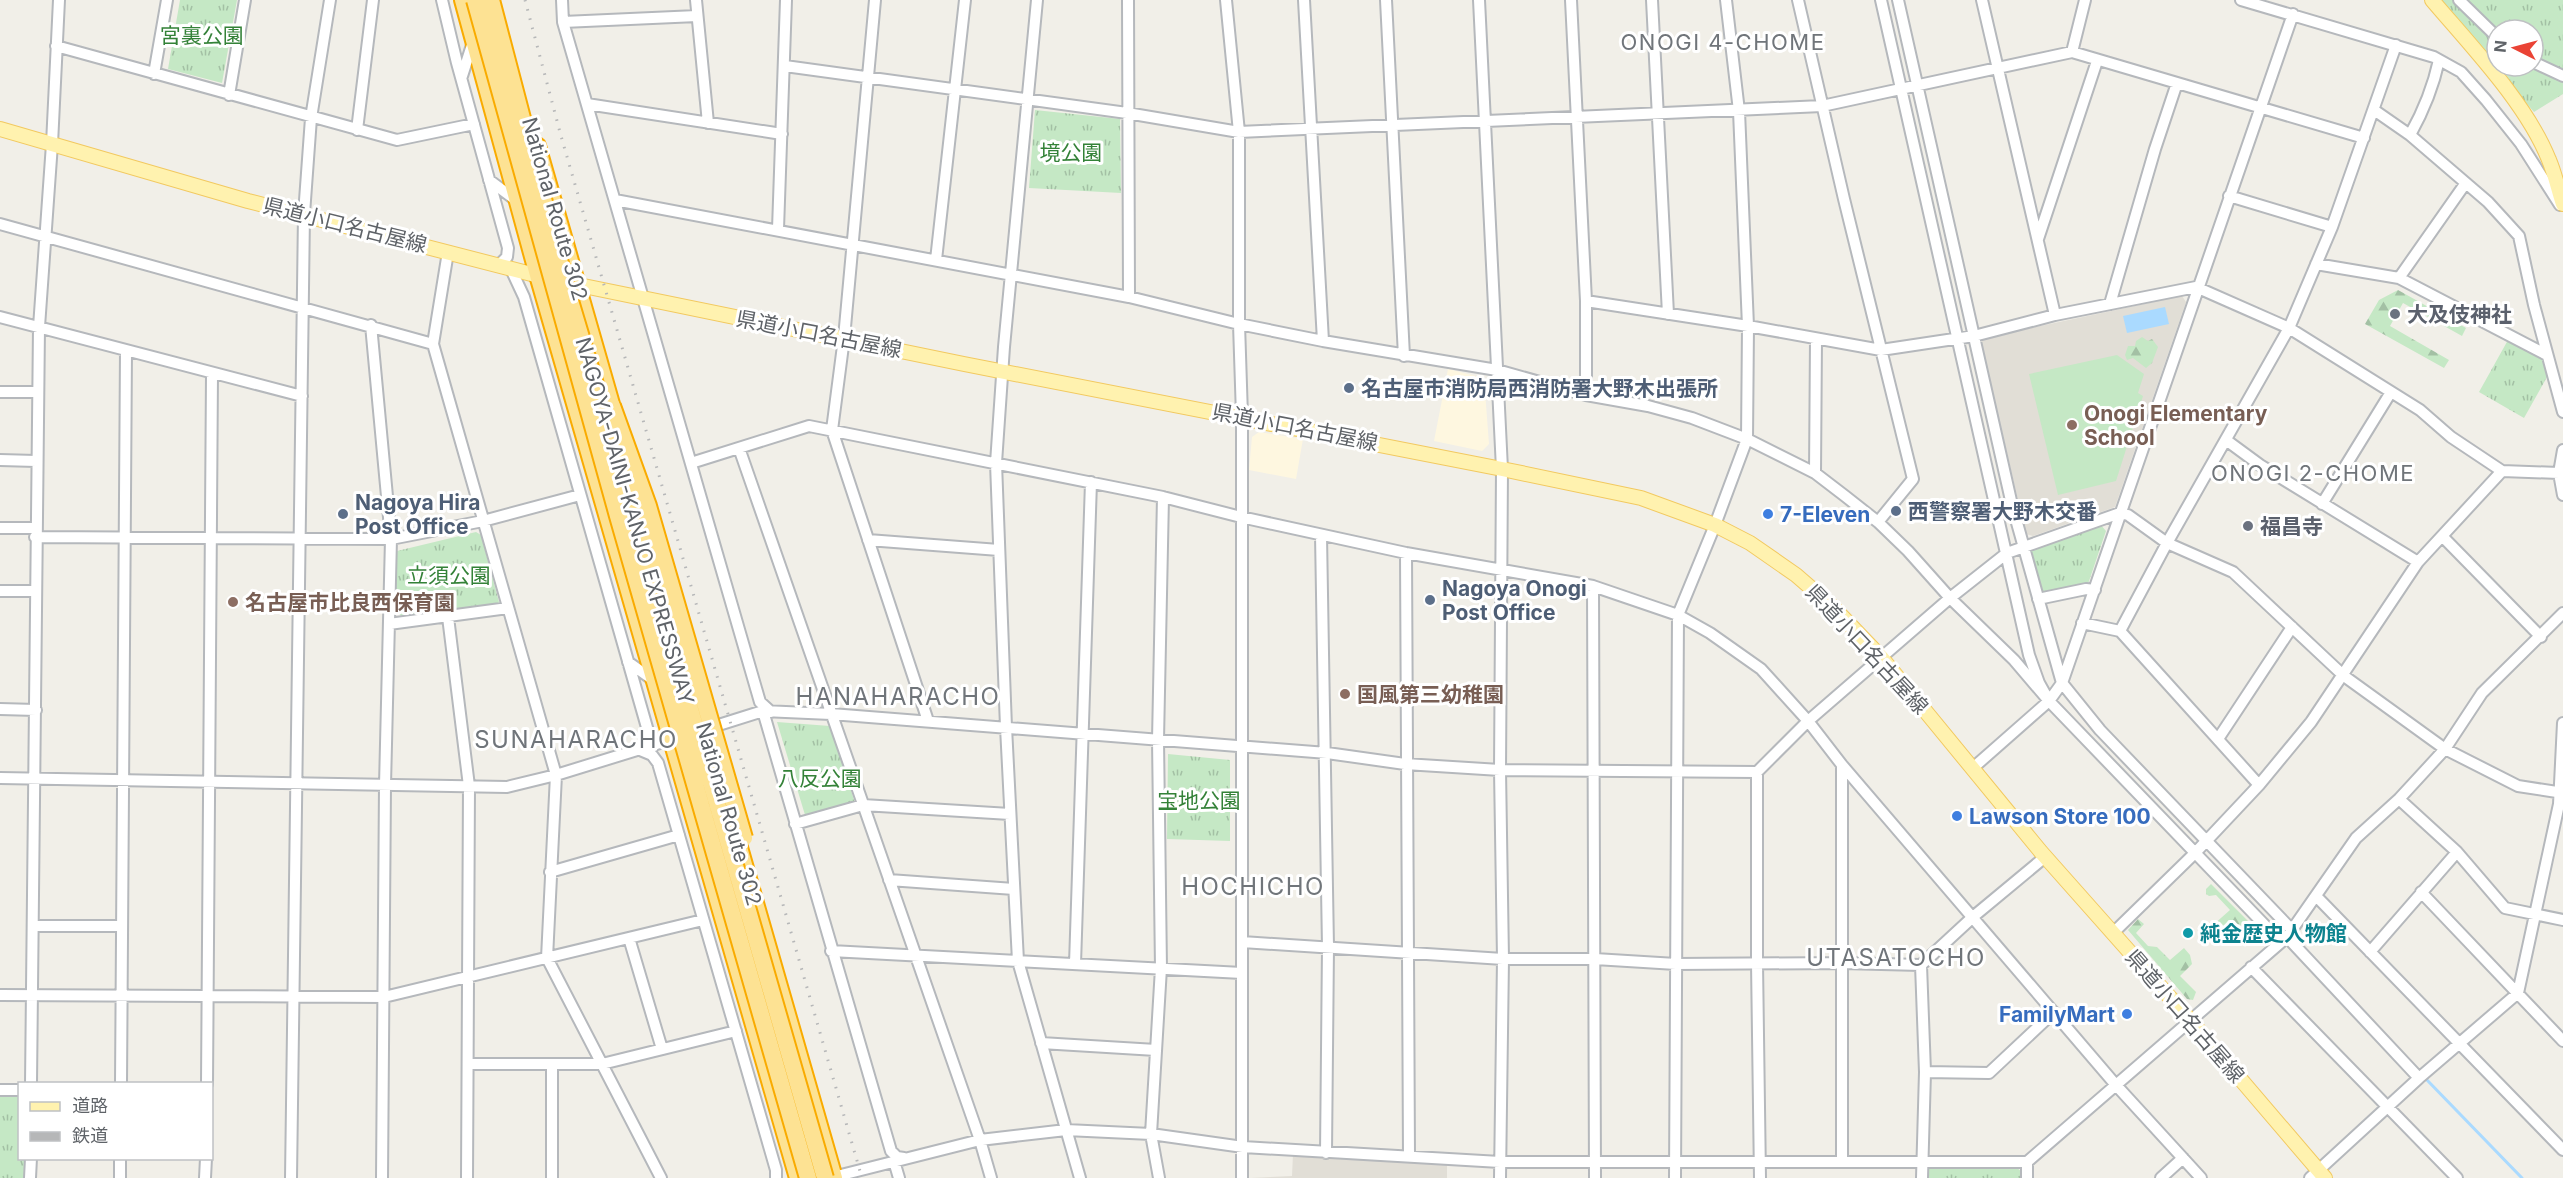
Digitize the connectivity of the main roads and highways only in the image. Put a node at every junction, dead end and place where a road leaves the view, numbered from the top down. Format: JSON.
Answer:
{"nodes":[{"id":1,"x":464,"y":0,"type":"edge"},
{"id":2,"x":475,"y":0,"type":"edge"},
{"id":3,"x":491,"y":0,"type":"edge"},
{"id":4,"x":499,"y":0,"type":"edge"},
{"id":5,"x":2432,"y":0,"type":"edge"},
{"id":6,"x":0,"y":129,"type":"edge"},
{"id":7,"x":2563,"y":204,"type":"edge"},
{"id":8,"x":538,"y":275,"type":"junction"},
{"id":9,"x":577,"y":285,"type":"junction"},
{"id":10,"x":579,"y":331,"type":"junction"},
{"id":11,"x":795,"y":1041,"type":"junction"},
{"id":12,"x":2318,"y":1175,"type":"edge"},
{"id":13,"x":798,"y":1178,"type":"edge"},
{"id":14,"x":808,"y":1178,"type":"edge"},
{"id":15,"x":830,"y":1178,"type":"edge"}],
"edges":[{"from":1,"to":8,"type":"highway","name":"National Route 302"},
{"from":2,"to":14,"type":"highway","name":"NAGOYA-DAINI-KANJO EXPRESSWAY","bridge":true},
{"from":3,"to":10,"type":"highway","name":"NAGOYA-DAINI-KANJO EXPRESSWAY","bridge":true},
{"from":4,"to":9,"type":"highway","name":"National Route 302"},
{"from":5,"to":7,"type":"main road"},
{"from":6,"to":8,"type":"main road","name":"県道小口名古屋線"},
{"from":8,"to":9,"type":"main road","name":"県道小口名古屋線"},
{"from":8,"to":13,"type":"highway","name":"National Route 302"},
{"from":9,"to":11,"type":"highway","name":"National Route 302"},
{"from":9,"to":12,"type":"main road","name":"県道小口名古屋線"},
{"from":10,"to":11,"type":"highway","bridge":true},
{"from":10,"to":15,"type":"highway","name":"NAGOYA-DAINI-KANJO EXPRESSWAY","bridge":true},
{"from":11,"to":15,"type":"highway","name":"National Route 302"}]}
